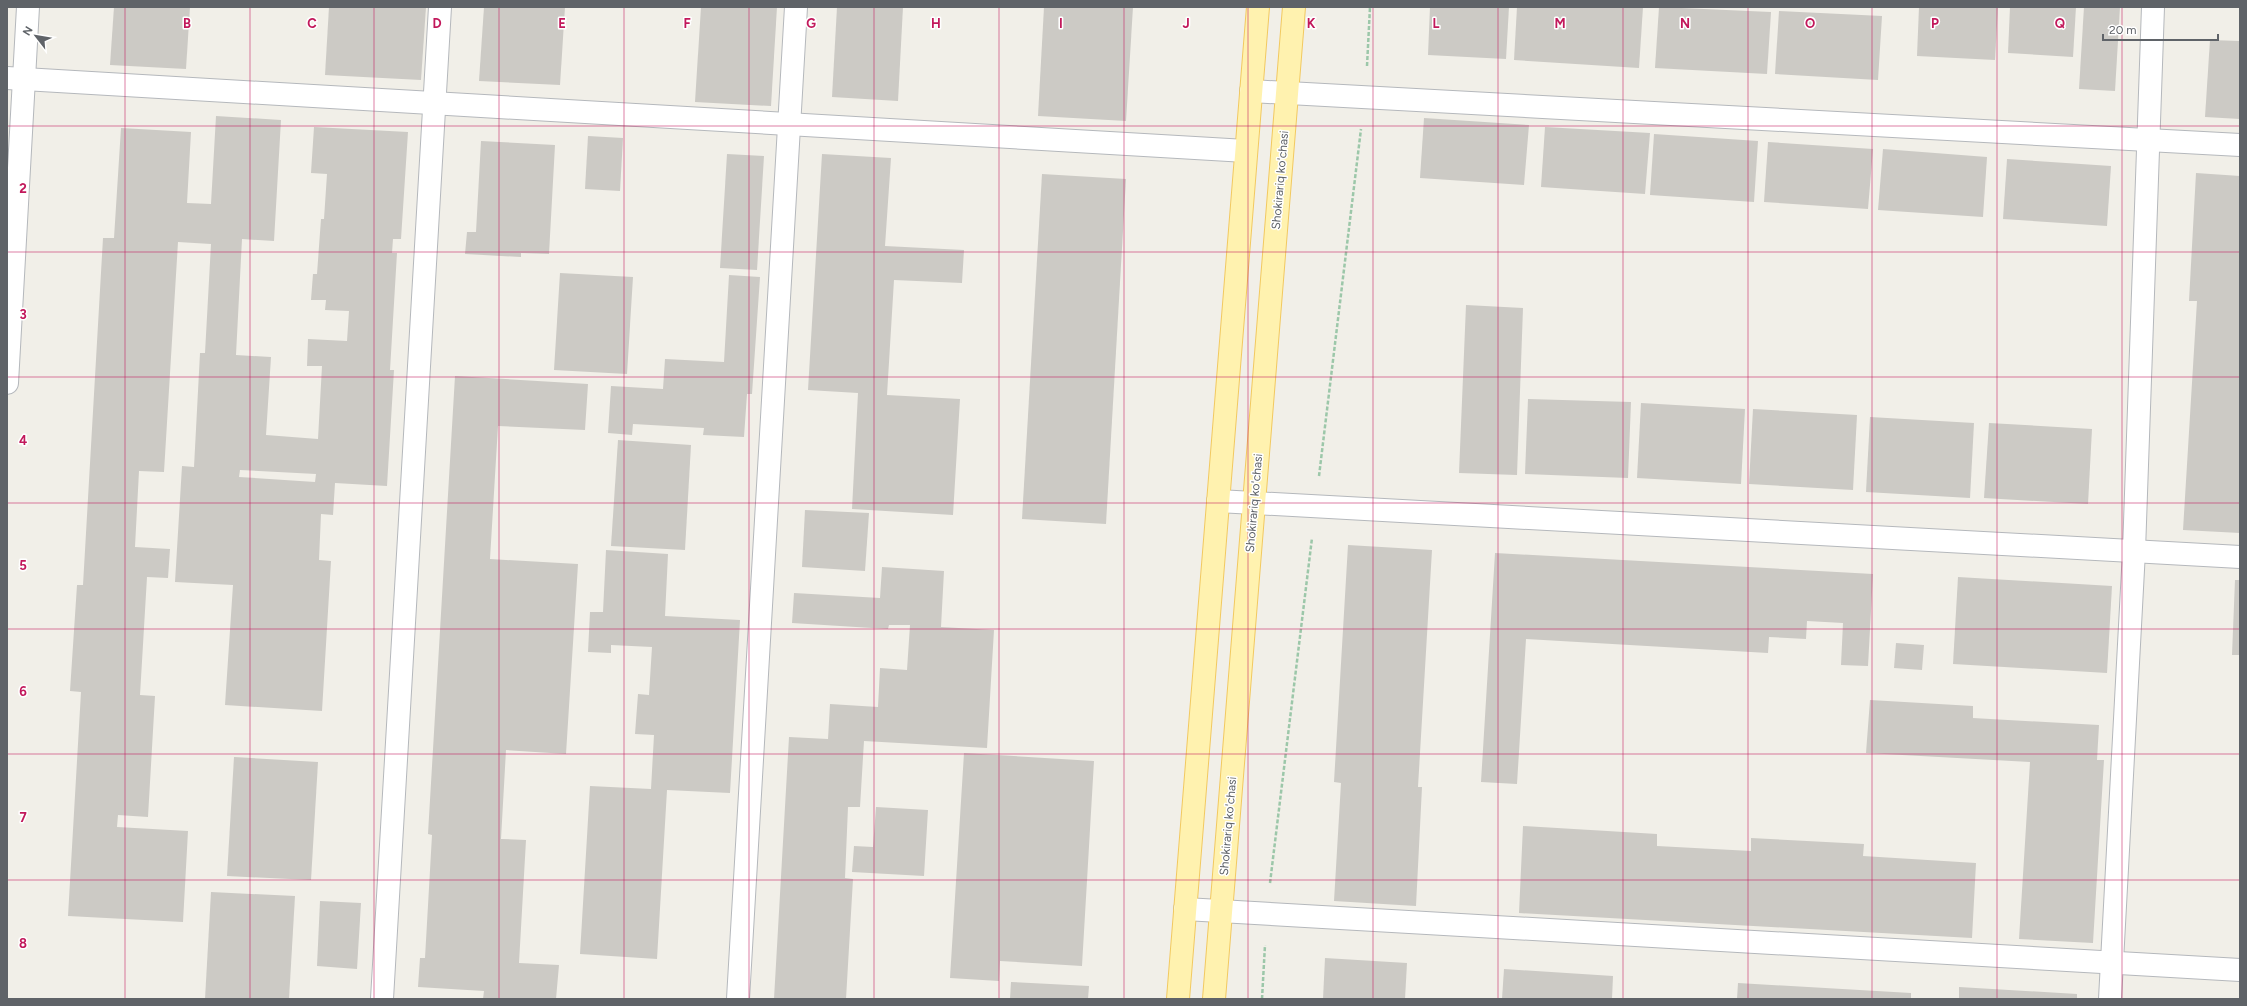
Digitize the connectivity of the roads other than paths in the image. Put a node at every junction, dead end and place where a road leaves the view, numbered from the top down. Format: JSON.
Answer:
{"nodes":[{"id":1,"x":28,"y":7,"type":"edge"},
{"id":2,"x":440,"y":7,"type":"edge"},
{"id":3,"x":796,"y":7,"type":"edge"},
{"id":4,"x":1258,"y":7,"type":"edge"},
{"id":5,"x":1294,"y":7,"type":"edge"},
{"id":6,"x":2152,"y":7,"type":"edge"},
{"id":7,"x":15,"y":78,"type":"edge"},
{"id":8,"x":1251,"y":91,"type":"junction"},
{"id":9,"x":1287,"y":93,"type":"junction"},
{"id":10,"x":435,"y":103,"type":"junction"},
{"id":11,"x":788,"y":124,"type":"junction"},
{"id":12,"x":2147,"y":141,"type":"junction"},
{"id":13,"x":2240,"y":145,"type":"edge"},
{"id":14,"x":1246,"y":151,"type":"junction"},
{"id":15,"x":7,"y":383,"type":"edge"},
{"id":16,"x":1218,"y":501,"type":"junction"},
{"id":17,"x":1254,"y":503,"type":"junction"},
{"id":18,"x":2134,"y":551,"type":"junction"},
{"id":19,"x":2240,"y":557,"type":"edge"},
{"id":20,"x":1185,"y":909,"type":"junction"},
{"id":21,"x":1221,"y":911,"type":"junction"},
{"id":22,"x":2113,"y":963,"type":"junction"},
{"id":23,"x":2240,"y":970,"type":"edge"},
{"id":24,"x":382,"y":999,"type":"edge"},
{"id":25,"x":738,"y":999,"type":"edge"},
{"id":26,"x":1178,"y":999,"type":"edge"},
{"id":27,"x":1214,"y":999,"type":"edge"},
{"id":28,"x":2110,"y":999,"type":"edge"}],
"edges":[{"from":1,"to":7,"type":"street"},
{"from":2,"to":10,"type":"street"},
{"from":3,"to":11,"type":"street"},
{"from":4,"to":8,"type":"main road"},
{"from":5,"to":9,"type":"main road","name":"Shokirariq ko'chasi"},
{"from":6,"to":12,"type":"street"},
{"from":7,"to":10,"type":"street"},
{"from":7,"to":15,"type":"street"},
{"from":8,"to":9,"type":"street"},
{"from":8,"to":14,"type":"main road"},
{"from":9,"to":12,"type":"street"},
{"from":9,"to":17,"type":"main road","name":"Shokirariq ko'chasi"},
{"from":10,"to":11,"type":"street"},
{"from":10,"to":24,"type":"street"},
{"from":11,"to":14,"type":"street"},
{"from":11,"to":25,"type":"street"},
{"from":12,"to":13,"type":"street"},
{"from":12,"to":18,"type":"street"},
{"from":14,"to":16,"type":"main road"},
{"from":16,"to":17,"type":"street"},
{"from":16,"to":20,"type":"main road"},
{"from":17,"to":18,"type":"street"},
{"from":17,"to":21,"type":"main road","name":"Shokirariq ko'chasi"},
{"from":18,"to":19,"type":"street"},
{"from":18,"to":22,"type":"street"},
{"from":20,"to":21,"type":"street"},
{"from":20,"to":26,"type":"main road"},
{"from":21,"to":22,"type":"street"},
{"from":21,"to":27,"type":"main road","name":"Shokirariq ko'chasi"},
{"from":22,"to":23,"type":"street"},
{"from":22,"to":28,"type":"street"}]}
